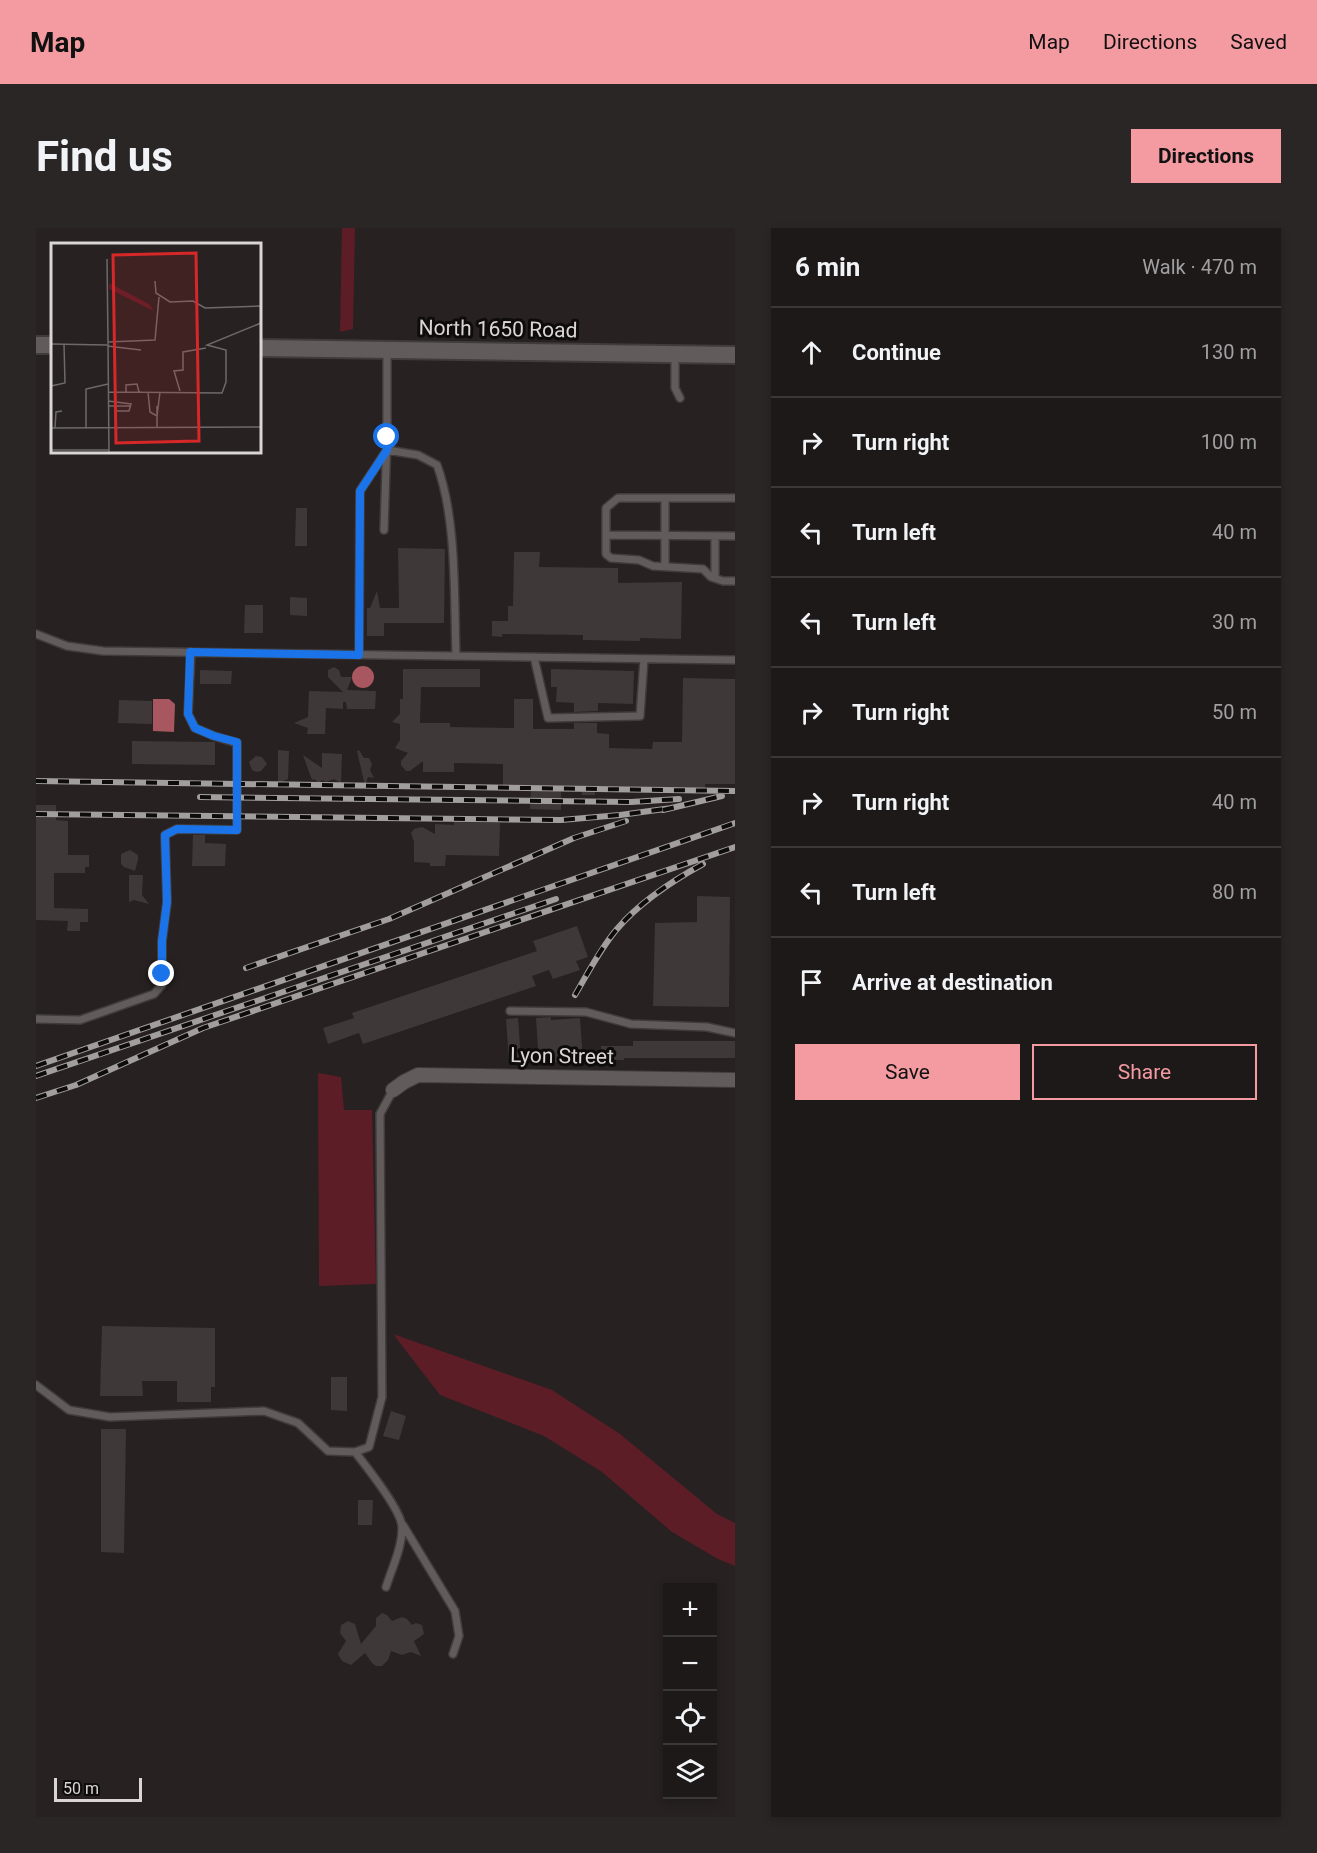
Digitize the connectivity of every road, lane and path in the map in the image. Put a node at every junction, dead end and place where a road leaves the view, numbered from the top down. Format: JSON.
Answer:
{"nodes":[{"id":1,"x":261,"y":348,"type":"edge"},
{"id":2,"x":387,"y":350,"type":"junction"},
{"id":3,"x":675,"y":354,"type":"junction"},
{"id":4,"x":735,"y":355,"type":"edge"},
{"id":5,"x":680,"y":398,"type":"dead end"},
{"id":6,"x":387,"y":450,"type":"junction"},
{"id":7,"x":665,"y":498,"type":"junction"},
{"id":8,"x":735,"y":498,"type":"edge"},
{"id":9,"x":384,"y":531,"type":"dead end"},
{"id":10,"x":606,"y":535,"type":"junction"},
{"id":11,"x":665,"y":535,"type":"junction"},
{"id":12,"x":715,"y":536,"type":"junction"},
{"id":13,"x":735,"y":536,"type":"edge"},
{"id":14,"x":665,"y":566,"type":"junction"},
{"id":15,"x":715,"y":578,"type":"junction"},
{"id":16,"x":735,"y":581,"type":"edge"},
{"id":17,"x":36,"y":634,"type":"edge"},
{"id":18,"x":190,"y":652,"type":"junction"},
{"id":19,"x":359,"y":655,"type":"junction"},
{"id":20,"x":456,"y":656,"type":"junction"},
{"id":21,"x":534,"y":657,"type":"junction"},
{"id":22,"x":644,"y":659,"type":"junction"},
{"id":23,"x":735,"y":660,"type":"edge"},
{"id":24,"x":510,"y":1011,"type":"dead end"},
{"id":25,"x":36,"y":1019,"type":"edge"},
{"id":26,"x":735,"y":1033,"type":"edge"},
{"id":27,"x":735,"y":1080,"type":"edge"},
{"id":28,"x":393,"y":1090,"type":"joint"},
{"id":29,"x":36,"y":1385,"type":"edge"},
{"id":30,"x":355,"y":1452,"type":"junction"},
{"id":31,"x":403,"y":1525,"type":"junction"},
{"id":32,"x":386,"y":1587,"type":"dead end"},
{"id":33,"x":453,"y":1654,"type":"dead end"}],
"edges":[{"from":1,"to":2,"type":"street","name":"North 1650 Road"},
{"from":2,"to":3,"type":"street","name":"North 1650 Road"},
{"from":2,"to":6,"type":"lane"},
{"from":3,"to":4,"type":"street","name":"North 1650 Road"},
{"from":3,"to":5,"type":"lane"},
{"from":6,"to":9,"type":"lane"},
{"from":6,"to":19,"type":"lane"},
{"from":6,"to":20,"type":"lane"},
{"from":7,"to":8,"type":"lane"},
{"from":7,"to":10,"type":"lane"},
{"from":7,"to":11,"type":"lane"},
{"from":10,"to":11,"type":"lane"},
{"from":10,"to":14,"type":"lane"},
{"from":11,"to":12,"type":"lane"},
{"from":11,"to":14,"type":"lane"},
{"from":12,"to":13,"type":"lane"},
{"from":12,"to":15,"type":"lane"},
{"from":14,"to":15,"type":"lane"},
{"from":15,"to":16,"type":"lane"},
{"from":17,"to":18,"type":"lane"},
{"from":18,"to":19,"type":"lane"},
{"from":18,"to":25,"type":"lane"},
{"from":19,"to":20,"type":"lane"},
{"from":20,"to":21,"type":"lane"},
{"from":21,"to":22,"type":"lane"},
{"from":21,"to":22,"type":"lane"},
{"from":22,"to":23,"type":"lane"},
{"from":24,"to":26,"type":"lane"},
{"from":27,"to":28,"type":"street","name":"Lyon Street"},
{"from":28,"to":30,"type":"lane"},
{"from":29,"to":30,"type":"lane"},
{"from":30,"to":31,"type":"lane"},
{"from":31,"to":32,"type":"lane"},
{"from":31,"to":33,"type":"lane"}]}
